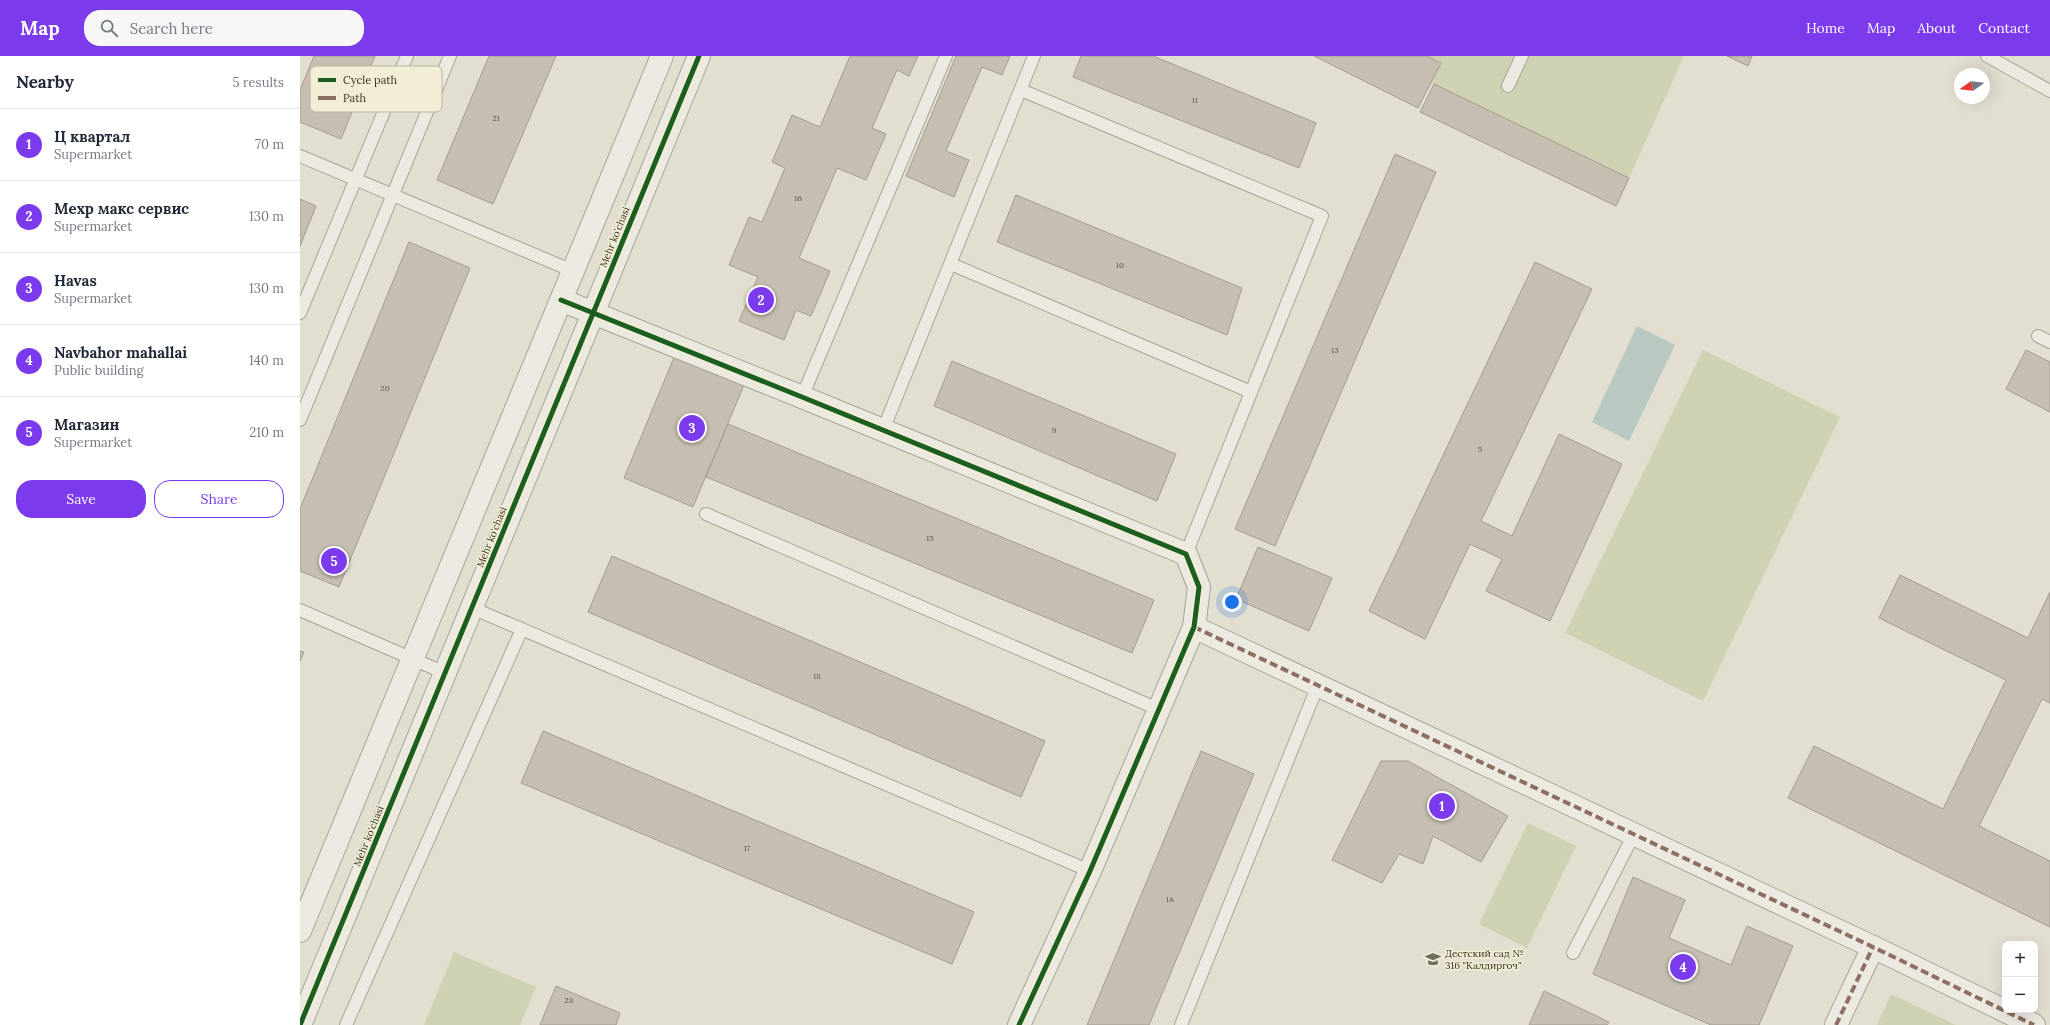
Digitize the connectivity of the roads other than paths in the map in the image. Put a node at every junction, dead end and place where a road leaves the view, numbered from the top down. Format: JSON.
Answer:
{"nodes":[{"id":1,"x":407,"y":56,"type":"edge"},
{"id":2,"x":450,"y":56,"type":"edge"},
{"id":3,"x":662,"y":56,"type":"edge"},
{"id":4,"x":699,"y":56,"type":"edge"},
{"id":5,"x":946,"y":56,"type":"edge"},
{"id":6,"x":1034,"y":56,"type":"edge"},
{"id":7,"x":1522,"y":56,"type":"edge"},
{"id":8,"x":1987,"y":56,"type":"edge"},
{"id":9,"x":403,"y":66,"type":"edge"},
{"id":10,"x":442,"y":76,"type":"edge"},
{"id":11,"x":1508,"y":86,"type":"dead end"},
{"id":12,"x":1021,"y":90,"type":"junction"},
{"id":13,"x":2050,"y":91,"type":"edge"},
{"id":14,"x":384,"y":112,"type":"edge"},
{"id":15,"x":427,"y":112,"type":"edge"},
{"id":16,"x":300,"y":156,"type":"edge"},
{"id":17,"x":356,"y":180,"type":"junction"},
{"id":18,"x":393,"y":195,"type":"junction"},
{"id":19,"x":951,"y":264,"type":"junction"},
{"id":20,"x":573,"y":271,"type":"junction"},
{"id":21,"x":605,"y":284,"type":"junction"},
{"id":22,"x":561,"y":300,"type":"junction"},
{"id":23,"x":593,"y":312,"type":"junction"},
{"id":24,"x":300,"y":313,"type":"edge"},
{"id":25,"x":2038,"y":336,"type":"dead end"},
{"id":26,"x":2050,"y":342,"type":"edge"},
{"id":27,"x":1251,"y":392,"type":"junction"},
{"id":28,"x":802,"y":396,"type":"junction"},
{"id":29,"x":300,"y":420,"type":"edge"},
{"id":30,"x":883,"y":430,"type":"junction"},
{"id":31,"x":706,"y":514,"type":"dead end"},
{"id":32,"x":1186,"y":554,"type":"junction"},
{"id":33,"x":440,"y":594,"type":"junction"},
{"id":34,"x":472,"y":608,"type":"junction"},
{"id":35,"x":300,"y":610,"type":"edge"},
{"id":36,"x":1194,"y":627,"type":"junction"},
{"id":37,"x":522,"y":629,"type":"junction"},
{"id":38,"x":413,"y":659,"type":"junction"},
{"id":39,"x":445,"y":673,"type":"junction"},
{"id":40,"x":1318,"y":685,"type":"junction"},
{"id":41,"x":1158,"y":709,"type":"junction"},
{"id":42,"x":1634,"y":834,"type":"junction"},
{"id":43,"x":1090,"y":871,"type":"junction"},
{"id":44,"x":300,"y":931,"type":"edge"},
{"id":45,"x":1873,"y":947,"type":"junction"},
{"id":46,"x":1573,"y":953,"type":"dead end"},
{"id":47,"x":300,"y":1024,"type":"edge"},
{"id":48,"x":346,"y":1025,"type":"edge"},
{"id":49,"x":1019,"y":1025,"type":"edge"},
{"id":50,"x":1181,"y":1025,"type":"edge"},
{"id":51,"x":1836,"y":1025,"type":"edge"},
{"id":52,"x":2034,"y":1025,"type":"edge"}],
"edges":[{"from":1,"to":9,"type":"lane"},
{"from":2,"to":10,"type":"lane"},
{"from":3,"to":20,"type":"street"},
{"from":4,"to":21,"type":"street","name":"Mehr ko'chasi"},
{"from":5,"to":28,"type":"lane"},
{"from":6,"to":12,"type":"lane"},
{"from":7,"to":11,"type":"lane"},
{"from":8,"to":13,"type":"lane"},
{"from":12,"to":19,"type":"lane"},
{"from":12,"to":27,"type":"lane"},
{"from":14,"to":17,"type":"lane"},
{"from":15,"to":18,"type":"lane"},
{"from":16,"to":17,"type":"lane"},
{"from":17,"to":18,"type":"lane"},
{"from":17,"to":24,"type":"lane"},
{"from":18,"to":20,"type":"lane"},
{"from":18,"to":29,"type":"lane"},
{"from":19,"to":27,"type":"lane"},
{"from":19,"to":30,"type":"lane"},
{"from":20,"to":21,"type":"street"},
{"from":20,"to":22,"type":"street"},
{"from":21,"to":23,"type":"street","name":"Mehr ko'chasi"},
{"from":22,"to":23,"type":"street"},
{"from":22,"to":33,"type":"street"},
{"from":23,"to":28,"type":"street"},
{"from":23,"to":34,"type":"street","name":"Mehr ko'chasi"},
{"from":25,"to":26,"type":"lane"},
{"from":27,"to":32,"type":"lane"},
{"from":28,"to":30,"type":"street"},
{"from":30,"to":32,"type":"street"},
{"from":31,"to":41,"type":"lane"},
{"from":32,"to":36,"type":"street"},
{"from":33,"to":34,"type":"street"},
{"from":33,"to":38,"type":"street"},
{"from":34,"to":37,"type":"lane"},
{"from":34,"to":39,"type":"street","name":"Mehr ko'chasi"},
{"from":35,"to":38,"type":"lane"},
{"from":36,"to":40,"type":"street"},
{"from":36,"to":41,"type":"street"},
{"from":37,"to":43,"type":"lane"},
{"from":37,"to":48,"type":"lane"},
{"from":38,"to":39,"type":"lane"},
{"from":38,"to":44,"type":"street"},
{"from":39,"to":47,"type":"street","name":"Mehr ko'chasi"},
{"from":40,"to":42,"type":"street"},
{"from":40,"to":50,"type":"lane"},
{"from":41,"to":43,"type":"street"},
{"from":42,"to":45,"type":"street"},
{"from":42,"to":46,"type":"lane"},
{"from":43,"to":49,"type":"street"},
{"from":45,"to":51,"type":"street"},
{"from":45,"to":52,"type":"street"}]}
